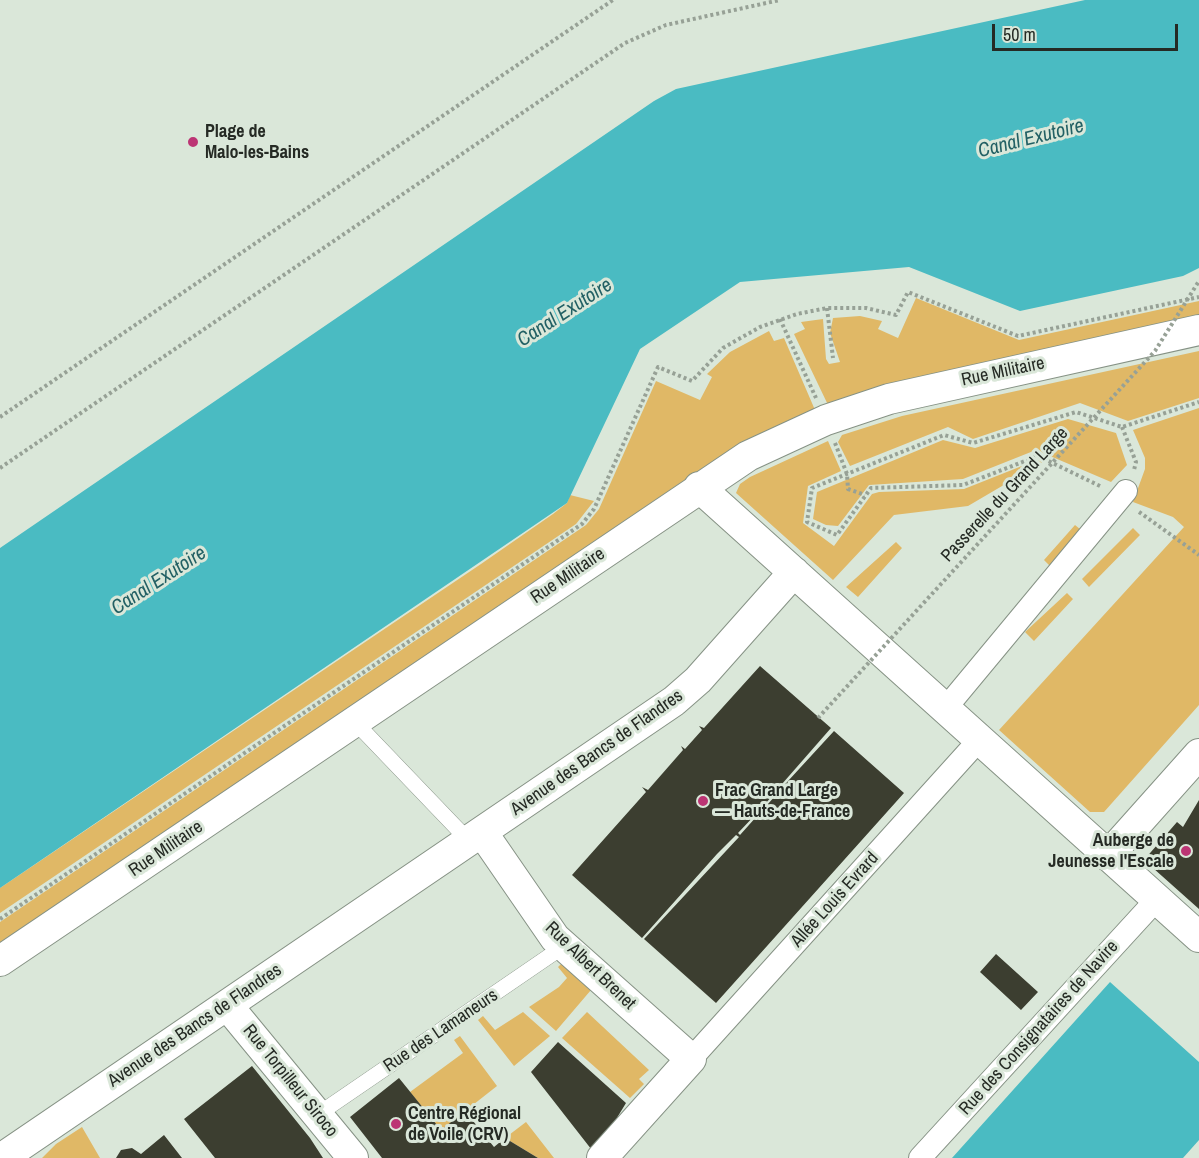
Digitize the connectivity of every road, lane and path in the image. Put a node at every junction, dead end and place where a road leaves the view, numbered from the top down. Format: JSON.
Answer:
{"nodes":[{"id":1,"x":614,"y":0,"type":"edge"},
{"id":2,"x":780,"y":0,"type":"edge"},
{"id":3,"x":1199,"y":281,"type":"edge"},
{"id":4,"x":1199,"y":297,"type":"edge"},
{"id":5,"x":827,"y":308,"type":"junction"},
{"id":6,"x":780,"y":319,"type":"junction"},
{"id":7,"x":1199,"y":330,"type":"edge"},
{"id":8,"x":833,"y":358,"type":"dead end"},
{"id":9,"x":1199,"y":402,"type":"edge"},
{"id":10,"x":0,"y":417,"type":"edge"},
{"id":11,"x":1095,"y":418,"type":"junction"},
{"id":12,"x":1122,"y":427,"type":"junction"},
{"id":13,"x":831,"y":432,"type":"junction"},
{"id":14,"x":0,"y":468,"type":"edge"},
{"id":15,"x":847,"y":474,"type":"junction"},
{"id":16,"x":699,"y":487,"type":"junction"},
{"id":17,"x":1127,"y":487,"type":"junction"},
{"id":18,"x":866,"y":495,"type":"junction"},
{"id":19,"x":1199,"y":555,"type":"edge"},
{"id":20,"x":794,"y":572,"type":"junction"},
{"id":21,"x":945,"y":709,"type":"junction"},
{"id":22,"x":818,"y":718,"type":"dead end"},
{"id":23,"x":354,"y":721,"type":"junction"},
{"id":24,"x":979,"y":740,"type":"junction"},
{"id":25,"x":1199,"y":754,"type":"edge"},
{"id":26,"x":475,"y":837,"type":"junction"},
{"id":27,"x":1108,"y":855,"type":"junction"},
{"id":28,"x":1157,"y":899,"type":"junction"},
{"id":29,"x":0,"y":919,"type":"edge"},
{"id":30,"x":1199,"y":937,"type":"edge"},
{"id":31,"x":564,"y":946,"type":"junction"},
{"id":32,"x":0,"y":961,"type":"edge"},
{"id":33,"x":227,"y":1005,"type":"junction"},
{"id":34,"x":691,"y":1059,"type":"junction"},
{"id":35,"x":317,"y":1115,"type":"junction"},
{"id":36,"x":2,"y":1158,"type":"edge"},
{"id":37,"x":353,"y":1158,"type":"edge"},
{"id":38,"x":602,"y":1158,"type":"edge"},
{"id":39,"x":920,"y":1158,"type":"edge"}],
"edges":[{"from":1,"to":10,"type":"path"},
{"from":2,"to":14,"type":"path"},
{"from":3,"to":11,"type":"path","name":"Passerelle du Grand Large","bridge":true},
{"from":4,"to":5,"type":"path"},
{"from":5,"to":6,"type":"path"},
{"from":5,"to":8,"type":"path"},
{"from":6,"to":13,"type":"path"},
{"from":6,"to":29,"type":"path"},
{"from":7,"to":13,"type":"street","name":"Rue Militaire"},
{"from":9,"to":12,"type":"path"},
{"from":11,"to":12,"type":"path"},
{"from":11,"to":15,"type":"path"},
{"from":11,"to":22,"type":"path","name":"Passerelle du Grand Large","bridge":true},
{"from":12,"to":17,"type":"path"},
{"from":13,"to":15,"type":"path"},
{"from":13,"to":16,"type":"street","name":"Rue Militaire"},
{"from":15,"to":18,"type":"path"},
{"from":15,"to":18,"type":"path"},
{"from":16,"to":20,"type":"street"},
{"from":16,"to":23,"type":"street","name":"Rue Militaire"},
{"from":17,"to":18,"type":"path"},
{"from":17,"to":19,"type":"path"},
{"from":17,"to":21,"type":"street"},
{"from":20,"to":21,"type":"street"},
{"from":20,"to":26,"type":"street","name":"Avenue des Bancs de Flandres"},
{"from":21,"to":24,"type":"street"},
{"from":23,"to":26,"type":"lane"},
{"from":23,"to":32,"type":"street","name":"Rue Militaire"},
{"from":24,"to":27,"type":"street"},
{"from":24,"to":34,"type":"street","name":"Allée Louis Evrard"},
{"from":25,"to":27,"type":"street"},
{"from":26,"to":31,"type":"street","name":"Rue Albert Brenet"},
{"from":26,"to":33,"type":"street","name":"Avenue des Bancs de Flandres"},
{"from":27,"to":28,"type":"street"},
{"from":28,"to":30,"type":"street"},
{"from":28,"to":39,"type":"street","name":"Rue des Consignataires de Navire"},
{"from":31,"to":34,"type":"street","name":"Rue Albert Brenet"},
{"from":31,"to":35,"type":"lane","name":"Rue des Lamaneurs"},
{"from":33,"to":35,"type":"street","name":"Rue Torpilleur Siroco"},
{"from":33,"to":36,"type":"street","name":"Avenue des Bancs de Flandres"},
{"from":34,"to":38,"type":"street"},
{"from":35,"to":37,"type":"street","name":"Rue Torpilleur Siroco"}]}
